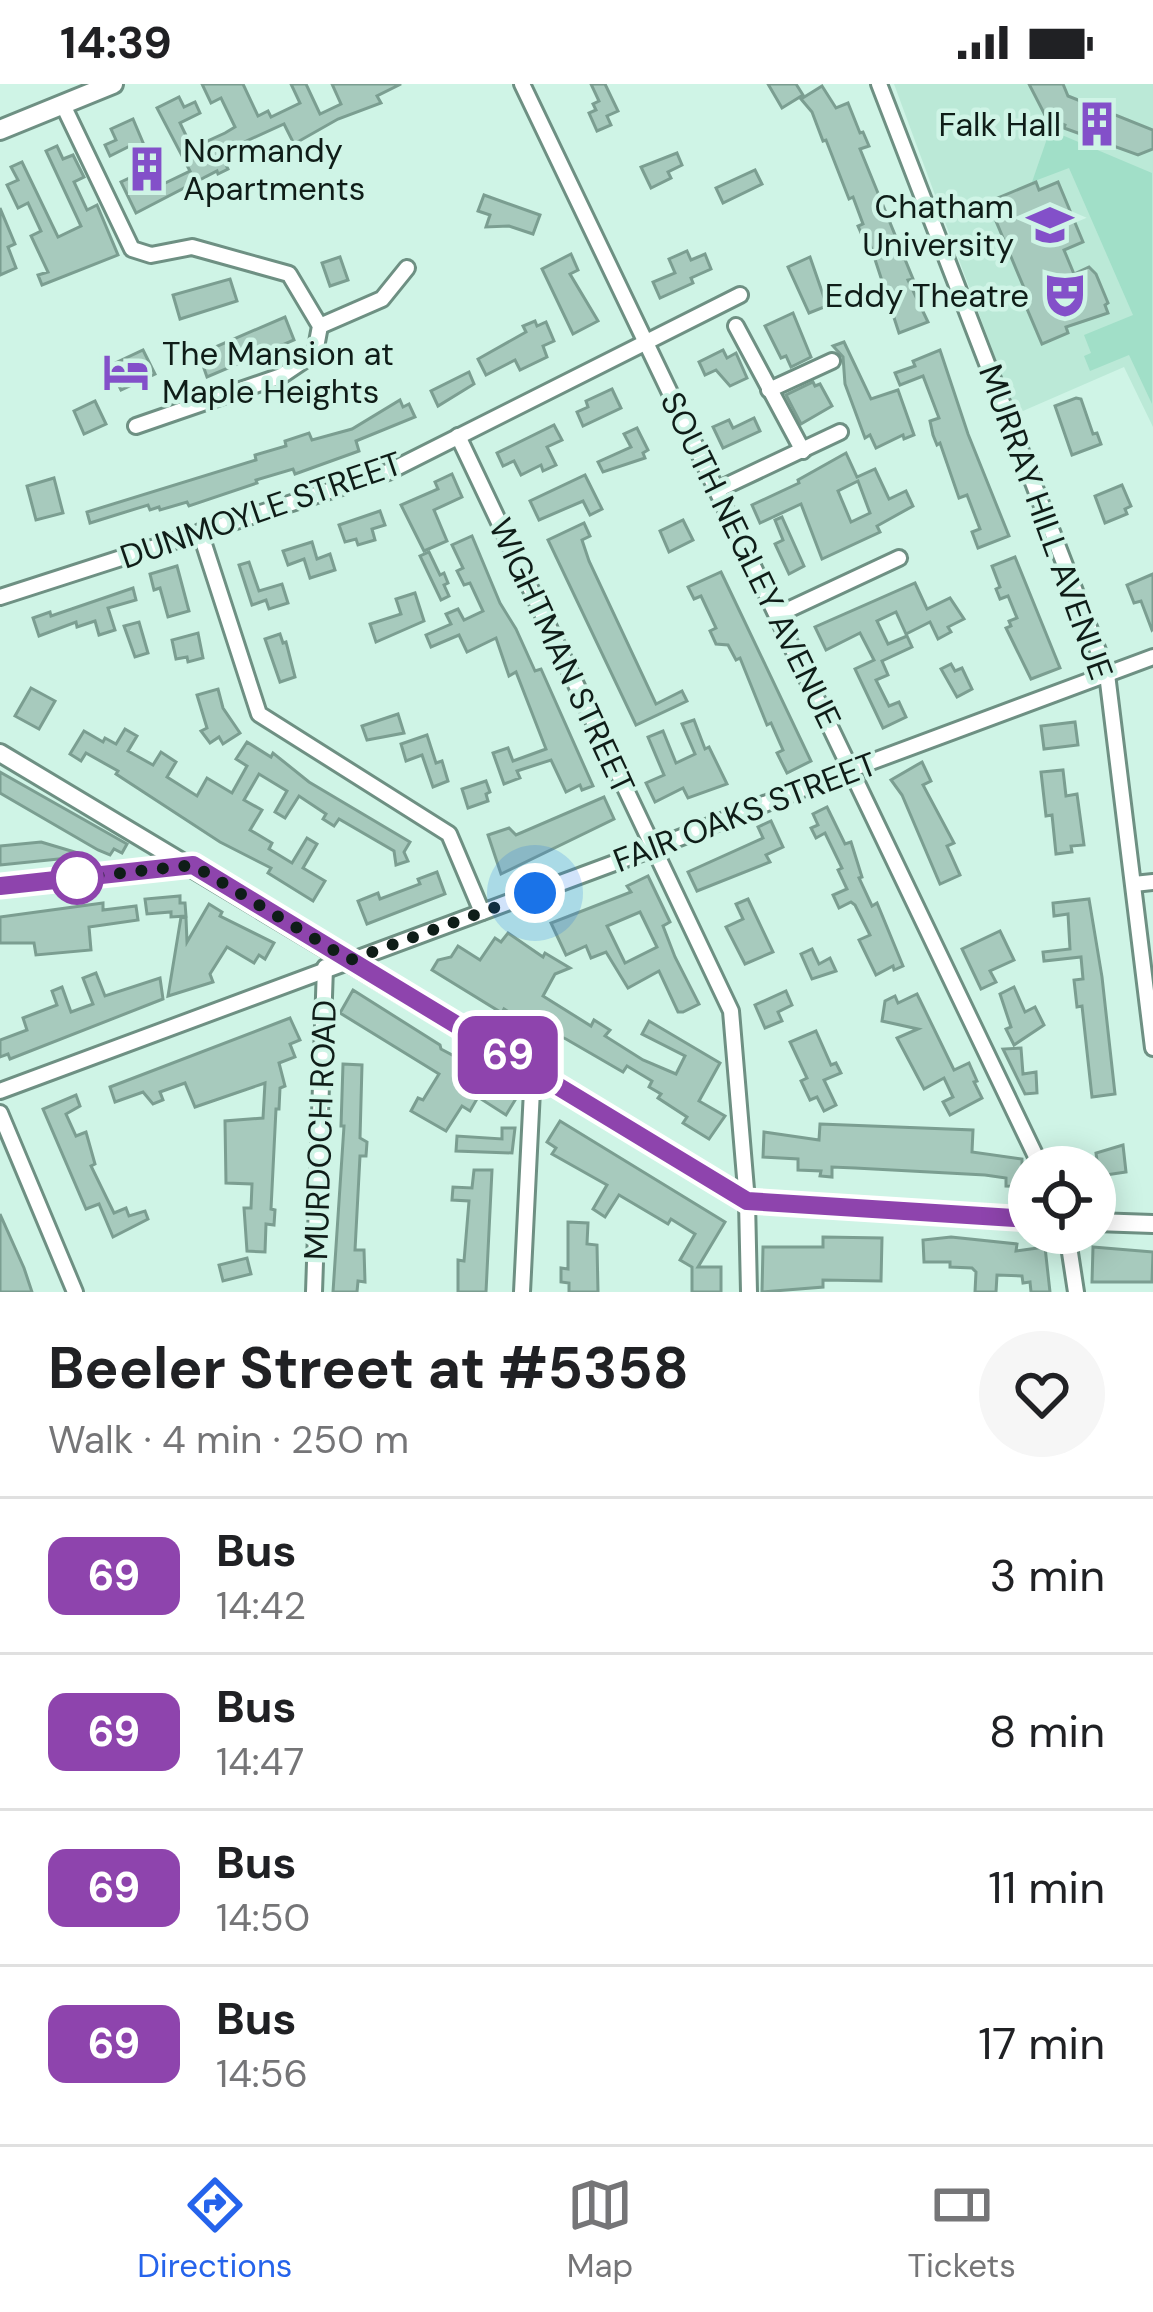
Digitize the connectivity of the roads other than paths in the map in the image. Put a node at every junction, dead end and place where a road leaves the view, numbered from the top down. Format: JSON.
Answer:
{"nodes":[{"id":1,"x":113,"y":84,"type":"edge"},
{"id":2,"x":522,"y":84,"type":"edge"},
{"id":3,"x":880,"y":84,"type":"edge"},
{"id":4,"x":63,"y":105,"type":"junction"},
{"id":5,"x":0,"y":130,"type":"edge"},
{"id":6,"x":407,"y":268,"type":"dead end"},
{"id":7,"x":740,"y":295,"type":"dead end"},
{"id":8,"x":320,"y":326,"type":"junction"},
{"id":9,"x":736,"y":326,"type":"dead end"},
{"id":10,"x":644,"y":340,"type":"junction"},
{"id":11,"x":832,"y":362,"type":"dead end"},
{"id":12,"x":769,"y":390,"type":"junction"},
{"id":13,"x":136,"y":426,"type":"dead end"},
{"id":14,"x":840,"y":432,"type":"dead end"},
{"id":15,"x":458,"y":436,"type":"junction"},
{"id":16,"x":802,"y":451,"type":"junction"},
{"id":17,"x":716,"y":490,"type":"junction"},
{"id":18,"x":200,"y":532,"type":"junction"},
{"id":19,"x":899,"y":558,"type":"dead end"},
{"id":20,"x":0,"y":598,"type":"edge"},
{"id":21,"x":777,"y":615,"type":"junction"},
{"id":22,"x":1153,"y":658,"type":"edge"},
{"id":23,"x":1107,"y":674,"type":"junction"},
{"id":24,"x":0,"y":753,"type":"edge"},
{"id":25,"x":852,"y":770,"type":"junction"},
{"id":26,"x":653,"y":849,"type":"junction"},
{"id":27,"x":193,"y":865,"type":"junction"},
{"id":28,"x":1153,"y":882,"type":"edge"},
{"id":29,"x":1134,"y":884,"type":"junction"},
{"id":30,"x":0,"y":886,"type":"edge"},
{"id":31,"x":482,"y":912,"type":"junction"},
{"id":32,"x":350,"y":960,"type":"junction"},
{"id":33,"x":325,"y":968,"type":"junction"},
{"id":34,"x":1153,"y":1048,"type":"edge"},
{"id":35,"x":533,"y":1070,"type":"junction"},
{"id":36,"x":0,"y":1091,"type":"edge"},
{"id":37,"x":0,"y":1113,"type":"edge"},
{"id":38,"x":1031,"y":1146,"type":"edge"},
{"id":39,"x":747,"y":1201,"type":"junction"},
{"id":40,"x":1008,"y":1218,"type":"edge"},
{"id":41,"x":1116,"y":1223,"type":"edge"},
{"id":42,"x":1153,"y":1224,"type":"edge"},
{"id":43,"x":1070,"y":1254,"type":"edge"},
{"id":44,"x":75,"y":1292,"type":"edge"},
{"id":45,"x":314,"y":1292,"type":"edge"},
{"id":46,"x":521,"y":1292,"type":"edge"},
{"id":47,"x":749,"y":1292,"type":"edge"},
{"id":48,"x":1076,"y":1292,"type":"edge"}],
"edges":[{"from":1,"to":4,"type":"highway"},
{"from":2,"to":10,"type":"street","name":"SOUTH NEGLEY AVENUE"},
{"from":3,"to":23,"type":"street","name":"MURRAY HILL AVENUE"},
{"from":4,"to":5,"type":"highway"},
{"from":4,"to":8,"type":"street"},
{"from":6,"to":8,"type":"street"},
{"from":7,"to":10,"type":"street","name":"DUNMOYLE STREET"},
{"from":8,"to":13,"type":"street"},
{"from":9,"to":12,"type":"street"},
{"from":10,"to":15,"type":"street","name":"DUNMOYLE STREET"},
{"from":10,"to":17,"type":"street","name":"SOUTH NEGLEY AVENUE"},
{"from":11,"to":12,"type":"street"},
{"from":12,"to":16,"type":"street"},
{"from":14,"to":16,"type":"street"},
{"from":15,"to":18,"type":"street","name":"DUNMOYLE STREET"},
{"from":15,"to":26,"type":"street","name":"WIGHTMAN STREET"},
{"from":16,"to":17,"type":"street"},
{"from":17,"to":21,"type":"street","name":"SOUTH NEGLEY AVENUE"},
{"from":18,"to":20,"type":"street","name":"DUNMOYLE STREET"},
{"from":18,"to":31,"type":"street"},
{"from":19,"to":21,"type":"street"},
{"from":21,"to":25,"type":"street","name":"SOUTH NEGLEY AVENUE"},
{"from":22,"to":23,"type":"street","name":"FAIR OAKS STREET"},
{"from":23,"to":25,"type":"street","name":"FAIR OAKS STREET"},
{"from":23,"to":29,"type":"street","name":"MURRAY HILL AVENUE"},
{"from":24,"to":27,"type":"main road"},
{"from":25,"to":26,"type":"street","name":"FAIR OAKS STREET"},
{"from":25,"to":38,"type":"street","name":"SOUTH NEGLEY AVENUE"},
{"from":26,"to":31,"type":"street","name":"FAIR OAKS STREET"},
{"from":26,"to":39,"type":"street","name":"WIGHTMAN STREET"},
{"from":27,"to":30,"type":"street"},
{"from":27,"to":32,"type":"main road"},
{"from":28,"to":29,"type":"street"},
{"from":29,"to":34,"type":"street","name":"MURRAY HILL AVENUE"},
{"from":31,"to":32,"type":"street","name":"FAIR OAKS STREET"},
{"from":32,"to":33,"type":"street","name":"FAIR OAKS STREET"},
{"from":32,"to":35,"type":"main road"},
{"from":33,"to":36,"type":"street","name":"FAIR OAKS STREET"},
{"from":33,"to":45,"type":"street","name":"MURDOCH ROAD"},
{"from":35,"to":39,"type":"main road"},
{"from":35,"to":46,"type":"street"},
{"from":37,"to":44,"type":"street"},
{"from":39,"to":40,"type":"main road"},
{"from":39,"to":47,"type":"street","name":"WIGHTMAN STREET"},
{"from":41,"to":42,"type":"main road"},
{"from":43,"to":48,"type":"street"}]}
